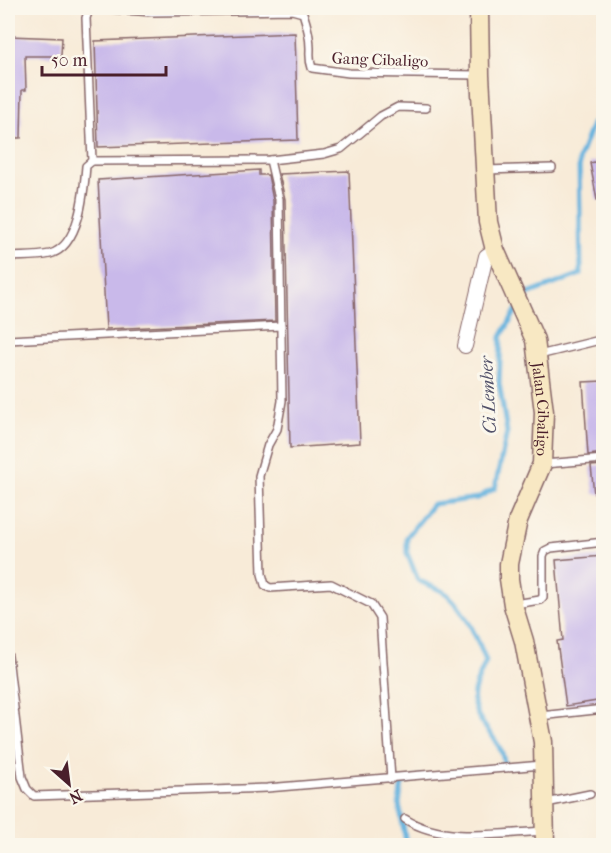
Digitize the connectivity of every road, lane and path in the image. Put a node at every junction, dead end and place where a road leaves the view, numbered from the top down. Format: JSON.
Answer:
{"nodes":[{"id":1,"x":479,"y":8,"type":"edge"},
{"id":2,"x":480,"y":75,"type":"junction"},
{"id":3,"x":426,"y":108,"type":"dead end"},
{"id":4,"x":270,"y":160,"type":"junction"},
{"id":5,"x":92,"y":161,"type":"junction"},
{"id":6,"x":552,"y":168,"type":"dead end"},
{"id":7,"x":486,"y":170,"type":"junction"},
{"id":8,"x":495,"y":250,"type":"junction"},
{"id":9,"x":8,"y":257,"type":"edge"},
{"id":10,"x":281,"y":327,"type":"junction"},
{"id":11,"x":603,"y":339,"type":"edge"},
{"id":12,"x":8,"y":340,"type":"edge"},
{"id":13,"x":465,"y":346,"type":"dead end"},
{"id":14,"x":537,"y":355,"type":"junction"},
{"id":15,"x":603,"y":459,"type":"edge"},
{"id":16,"x":542,"y":464,"type":"junction"},
{"id":17,"x":603,"y":542,"type":"edge"},
{"id":18,"x":513,"y":604,"type":"junction"},
{"id":19,"x":8,"y":656,"type":"edge"},
{"id":20,"x":603,"y":709,"type":"edge"},
{"id":21,"x":539,"y":716,"type":"junction"},
{"id":22,"x":544,"y":765,"type":"junction"},
{"id":23,"x":392,"y":779,"type":"junction"},
{"id":24,"x":590,"y":794,"type":"dead end"},
{"id":25,"x":545,"y":803,"type":"junction"},
{"id":26,"x":405,"y":819,"type":"dead end"},
{"id":27,"x":545,"y":838,"type":"edge"}],
"edges":[{"from":1,"to":2,"type":"main road","name":"Jalan Cibaligo"},
{"from":2,"to":5,"type":"lane","name":"Gang Cibaligo"},
{"from":2,"to":7,"type":"main road","name":"Jalan Cibaligo"},
{"from":3,"to":4,"type":"lane"},
{"from":4,"to":5,"type":"lane"},
{"from":4,"to":10,"type":"lane"},
{"from":5,"to":9,"type":"lane"},
{"from":6,"to":7,"type":"lane"},
{"from":7,"to":8,"type":"main road","name":"Jalan Cibaligo"},
{"from":8,"to":13,"type":"street"},
{"from":8,"to":14,"type":"main road","name":"Jalan Cibaligo"},
{"from":10,"to":12,"type":"lane"},
{"from":10,"to":23,"type":"lane"},
{"from":11,"to":14,"type":"lane"},
{"from":14,"to":16,"type":"main road","name":"Jalan Cibaligo"},
{"from":15,"to":16,"type":"lane"},
{"from":16,"to":18,"type":"main road","name":"Jalan Cibaligo"},
{"from":17,"to":18,"type":"lane"},
{"from":18,"to":21,"type":"main road","name":"Jalan Cibaligo"},
{"from":19,"to":23,"type":"lane"},
{"from":20,"to":21,"type":"lane"},
{"from":21,"to":22,"type":"main road","name":"Jalan Cibaligo"},
{"from":22,"to":23,"type":"lane"},
{"from":22,"to":25,"type":"main road","name":"Jalan Cibaligo"},
{"from":24,"to":25,"type":"lane"},
{"from":25,"to":27,"type":"main road","name":"Jalan Cibaligo"},
{"from":26,"to":27,"type":"lane"}]}
